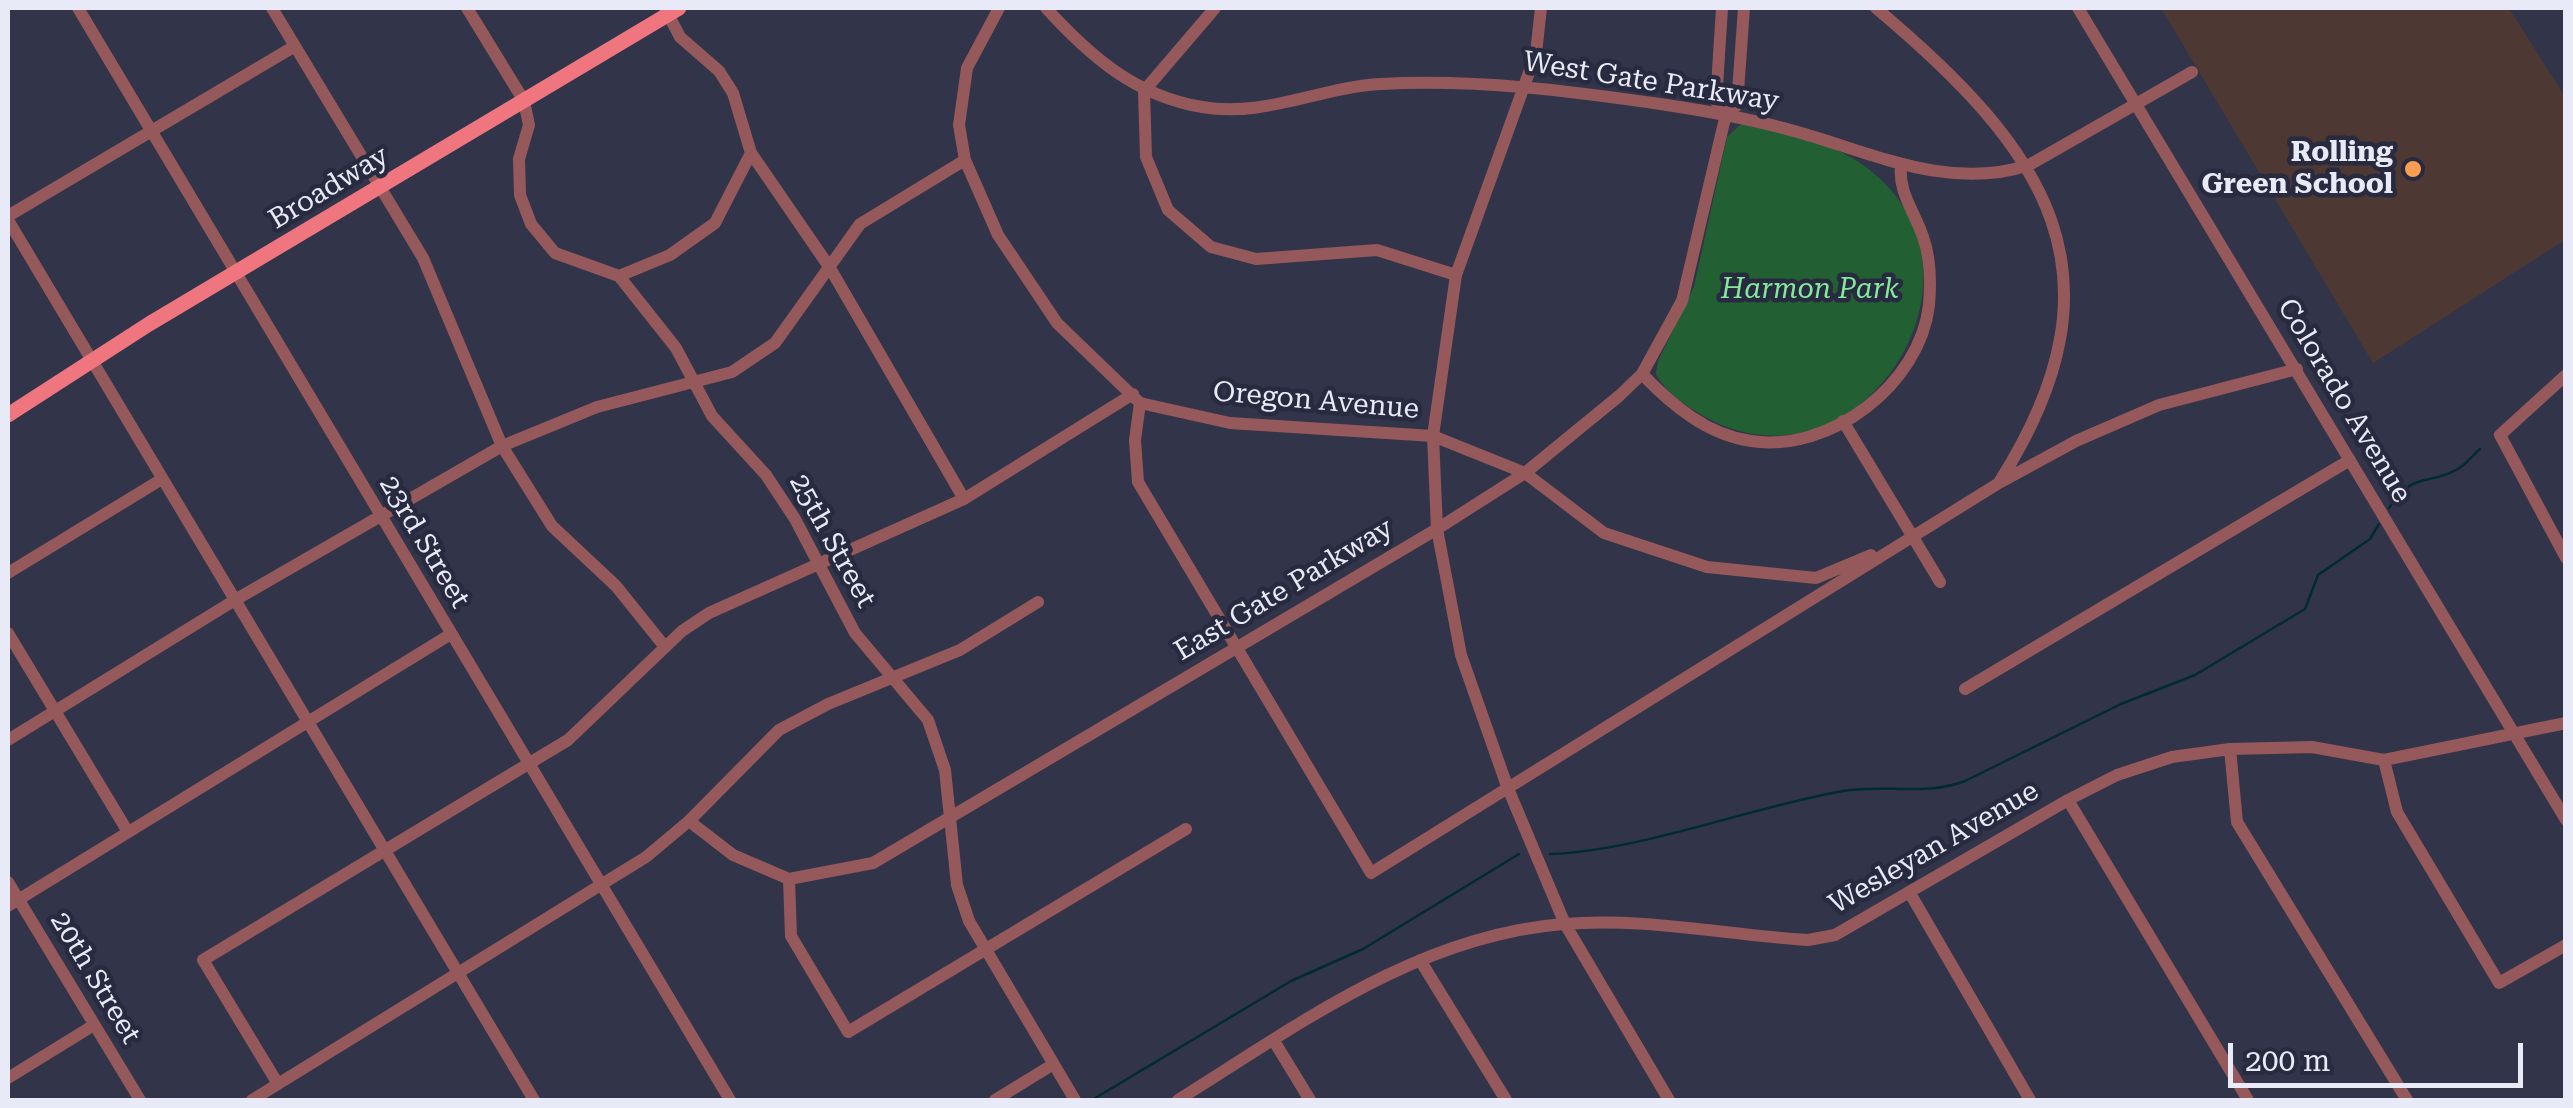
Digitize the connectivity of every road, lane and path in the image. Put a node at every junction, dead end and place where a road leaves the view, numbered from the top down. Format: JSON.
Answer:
{"nodes":[{"id":1,"x":78,"y":8,"type":"edge"},
{"id":2,"x":272,"y":8,"type":"edge"},
{"id":3,"x":467,"y":8,"type":"edge"},
{"id":4,"x":999,"y":8,"type":"edge"},
{"id":5,"x":1046,"y":8,"type":"edge"},
{"id":6,"x":1215,"y":8,"type":"edge"},
{"id":7,"x":1542,"y":8,"type":"edge"},
{"id":8,"x":1722,"y":8,"type":"edge"},
{"id":9,"x":1744,"y":8,"type":"edge"},
{"id":10,"x":1876,"y":8,"type":"edge"},
{"id":11,"x":2078,"y":8,"type":"edge"},
{"id":12,"x":671,"y":10,"type":"edge"},
{"id":13,"x":294,"y":46,"type":"junction"},
{"id":14,"x":2192,"y":72,"type":"dead end"},
{"id":15,"x":1522,"y":84,"type":"junction"},
{"id":16,"x":1144,"y":91,"type":"junction"},
{"id":17,"x":524,"y":101,"type":"junction"},
{"id":18,"x":2136,"y":105,"type":"junction"},
{"id":19,"x":1726,"y":114,"type":"junction"},
{"id":20,"x":151,"y":131,"type":"junction"},
{"id":21,"x":750,"y":153,"type":"junction"},
{"id":22,"x":965,"y":160,"type":"junction"},
{"id":23,"x":1901,"y":165,"type":"junction"},
{"id":24,"x":2028,"y":166,"type":"junction"},
{"id":25,"x":380,"y":185,"type":"junction"},
{"id":26,"x":8,"y":218,"type":"edge"},
{"id":27,"x":830,"y":268,"type":"junction"},
{"id":28,"x":235,"y":274,"type":"junction"},
{"id":29,"x":1456,"y":275,"type":"junction"},
{"id":30,"x":619,"y":276,"type":"junction"},
{"id":31,"x":92,"y":364,"type":"junction"},
{"id":32,"x":2296,"y":369,"type":"junction"},
{"id":33,"x":1642,"y":374,"type":"junction"},
{"id":34,"x":2566,"y":376,"type":"edge"},
{"id":35,"x":694,"y":385,"type":"junction"},
{"id":36,"x":1136,"y":398,"type":"junction"},
{"id":37,"x":8,"y":415,"type":"edge"},
{"id":38,"x":1844,"y":421,"type":"junction"},
{"id":39,"x":1433,"y":436,"type":"junction"},
{"id":40,"x":502,"y":446,"type":"junction"},
{"id":41,"x":2350,"y":460,"type":"junction"},
{"id":42,"x":1525,"y":473,"type":"junction"},
{"id":43,"x":162,"y":479,"type":"junction"},
{"id":44,"x":1999,"y":483,"type":"junction"},
{"id":45,"x":964,"y":499,"type":"junction"},
{"id":46,"x":380,"y":517,"type":"junction"},
{"id":47,"x":1437,"y":528,"type":"junction"},
{"id":48,"x":1912,"y":537,"type":"junction"},
{"id":49,"x":2564,"y":552,"type":"edge"},
{"id":50,"x":818,"y":568,"type":"junction"},
{"id":51,"x":8,"y":573,"type":"edge"},
{"id":52,"x":1940,"y":582,"type":"dead end"},
{"id":53,"x":235,"y":600,"type":"junction"},
{"id":54,"x":1038,"y":602,"type":"dead end"},
{"id":55,"x":8,"y":633,"type":"edge"},
{"id":56,"x":451,"y":634,"type":"junction"},
{"id":57,"x":1239,"y":645,"type":"junction"},
{"id":58,"x":664,"y":647,"type":"junction"},
{"id":59,"x":893,"y":681,"type":"junction"},
{"id":60,"x":1965,"y":689,"type":"dead end"},
{"id":61,"x":54,"y":711,"type":"junction"},
{"id":62,"x":308,"y":722,"type":"junction"},
{"id":63,"x":2566,"y":722,"type":"edge"},
{"id":64,"x":2516,"y":733,"type":"junction"},
{"id":65,"x":8,"y":740,"type":"edge"},
{"id":66,"x":2230,"y":749,"type":"junction"},
{"id":67,"x":2384,"y":760,"type":"junction"},
{"id":68,"x":528,"y":764,"type":"junction"},
{"id":69,"x":1507,"y":786,"type":"junction"},
{"id":70,"x":2068,"y":800,"type":"junction"},
{"id":71,"x":952,"y":817,"type":"junction"},
{"id":72,"x":2566,"y":820,"type":"edge"},
{"id":73,"x":689,"y":821,"type":"junction"},
{"id":74,"x":1186,"y":829,"type":"dead end"},
{"id":75,"x":128,"y":832,"type":"junction"},
{"id":76,"x":384,"y":852,"type":"junction"},
{"id":77,"x":789,"y":879,"type":"junction"},
{"id":78,"x":8,"y":882,"type":"edge"},
{"id":79,"x":601,"y":886,"type":"junction"},
{"id":80,"x":1911,"y":895,"type":"junction"},
{"id":81,"x":13,"y":902,"type":"edge"},
{"id":82,"x":1565,"y":924,"type":"junction"},
{"id":83,"x":2566,"y":945,"type":"edge"},
{"id":84,"x":984,"y":950,"type":"junction"},
{"id":85,"x":1420,"y":960,"type":"junction"},
{"id":86,"x":457,"y":974,"type":"junction"},
{"id":87,"x":94,"y":1025,"type":"junction"},
{"id":88,"x":1274,"y":1041,"type":"junction"},
{"id":89,"x":1052,"y":1064,"type":"junction"},
{"id":90,"x":8,"y":1078,"type":"edge"},
{"id":91,"x":278,"y":1084,"type":"junction"},
{"id":92,"x":140,"y":1100,"type":"edge"},
{"id":93,"x":252,"y":1100,"type":"edge"},
{"id":94,"x":534,"y":1100,"type":"edge"},
{"id":95,"x":730,"y":1100,"type":"edge"},
{"id":96,"x":994,"y":1100,"type":"edge"},
{"id":97,"x":1075,"y":1100,"type":"edge"},
{"id":98,"x":1178,"y":1100,"type":"edge"},
{"id":99,"x":1310,"y":1100,"type":"edge"},
{"id":100,"x":1506,"y":1100,"type":"edge"},
{"id":101,"x":1670,"y":1100,"type":"edge"},
{"id":102,"x":2030,"y":1100,"type":"edge"},
{"id":103,"x":2248,"y":1100,"type":"edge"},
{"id":104,"x":2407,"y":1100,"type":"edge"}],
"edges":[{"from":1,"to":20,"type":"street","name":"23rd Street"},
{"from":2,"to":13,"type":"street"},
{"from":3,"to":17,"type":"street"},
{"from":4,"to":22,"type":"street","name":"Oregon Avenue"},
{"from":5,"to":16,"type":"street","name":"West Gate Parkway"},
{"from":6,"to":16,"type":"street"},
{"from":7,"to":15,"type":"street"},
{"from":8,"to":19,"type":"street","name":"East Gate Parkway"},
{"from":9,"to":19,"type":"street","name":"East Gate Parkway"},
{"from":10,"to":24,"type":"street"},
{"from":11,"to":18,"type":"street","name":"Colorado Avenue"},
{"from":12,"to":17,"type":"main road","name":"Broadway"},
{"from":12,"to":21,"type":"street"},
{"from":13,"to":20,"type":"street"},
{"from":13,"to":25,"type":"street"},
{"from":14,"to":18,"type":"street","name":"West Gate Parkway"},
{"from":15,"to":16,"type":"street","name":"West Gate Parkway"},
{"from":15,"to":19,"type":"street","name":"West Gate Parkway"},
{"from":15,"to":29,"type":"street"},
{"from":16,"to":29,"type":"street"},
{"from":17,"to":25,"type":"main road","name":"Broadway"},
{"from":17,"to":30,"type":"street"},
{"from":18,"to":24,"type":"street","name":"West Gate Parkway"},
{"from":18,"to":32,"type":"street","name":"Colorado Avenue"},
{"from":19,"to":23,"type":"street","name":"West Gate Parkway"},
{"from":19,"to":33,"type":"street","name":"East Gate Parkway"},
{"from":20,"to":26,"type":"street"},
{"from":20,"to":28,"type":"street","name":"23rd Street"},
{"from":21,"to":27,"type":"street"},
{"from":21,"to":30,"type":"street"},
{"from":22,"to":27,"type":"street"},
{"from":22,"to":36,"type":"street","name":"Oregon Avenue"},
{"from":23,"to":24,"type":"street","name":"West Gate Parkway"},
{"from":23,"to":38,"type":"street"},
{"from":24,"to":44,"type":"street"},
{"from":25,"to":28,"type":"main road","name":"Broadway"},
{"from":25,"to":40,"type":"street"},
{"from":26,"to":31,"type":"street"},
{"from":27,"to":35,"type":"street"},
{"from":27,"to":45,"type":"street"},
{"from":28,"to":31,"type":"main road","name":"Broadway"},
{"from":28,"to":46,"type":"street","name":"23rd Street"},
{"from":29,"to":39,"type":"street"},
{"from":30,"to":35,"type":"street","name":"25th Street"},
{"from":31,"to":37,"type":"main road","name":"Broadway"},
{"from":31,"to":43,"type":"street"},
{"from":32,"to":41,"type":"street","name":"Colorado Avenue"},
{"from":32,"to":44,"type":"street"},
{"from":33,"to":38,"type":"street"},
{"from":33,"to":42,"type":"street","name":"East Gate Parkway"},
{"from":34,"to":49,"type":"street"},
{"from":35,"to":40,"type":"street"},
{"from":35,"to":50,"type":"street","name":"25th Street"},
{"from":36,"to":39,"type":"street","name":"Oregon Avenue"},
{"from":36,"to":45,"type":"street"},
{"from":36,"to":57,"type":"street"},
{"from":38,"to":48,"type":"street"},
{"from":39,"to":42,"type":"street","name":"Oregon Avenue"},
{"from":39,"to":47,"type":"street"},
{"from":40,"to":46,"type":"street"},
{"from":40,"to":58,"type":"street"},
{"from":41,"to":60,"type":"street"},
{"from":41,"to":64,"type":"street","name":"Colorado Avenue"},
{"from":42,"to":47,"type":"street","name":"East Gate Parkway"},
{"from":42,"to":48,"type":"street","name":"Oregon Avenue"},
{"from":43,"to":51,"type":"street"},
{"from":43,"to":53,"type":"street"},
{"from":44,"to":48,"type":"street"},
{"from":45,"to":50,"type":"street"},
{"from":46,"to":53,"type":"street"},
{"from":46,"to":56,"type":"street","name":"23rd Street"},
{"from":47,"to":57,"type":"street","name":"East Gate Parkway"},
{"from":47,"to":69,"type":"street"},
{"from":48,"to":52,"type":"street"},
{"from":48,"to":69,"type":"street"},
{"from":50,"to":58,"type":"street"},
{"from":50,"to":59,"type":"street","name":"25th Street"},
{"from":53,"to":61,"type":"street"},
{"from":53,"to":62,"type":"street"},
{"from":54,"to":59,"type":"street"},
{"from":55,"to":61,"type":"street"},
{"from":56,"to":62,"type":"street"},
{"from":56,"to":68,"type":"street","name":"23rd Street"},
{"from":57,"to":69,"type":"street"},
{"from":57,"to":71,"type":"street","name":"East Gate Parkway"},
{"from":58,"to":68,"type":"street"},
{"from":59,"to":71,"type":"street","name":"25th Street"},
{"from":59,"to":73,"type":"street"},
{"from":61,"to":65,"type":"street"},
{"from":61,"to":75,"type":"street"},
{"from":62,"to":75,"type":"street"},
{"from":62,"to":76,"type":"street"},
{"from":63,"to":64,"type":"street","name":"Wesleyan Avenue"},
{"from":64,"to":67,"type":"street","name":"Wesleyan Avenue"},
{"from":64,"to":72,"type":"street","name":"Colorado Avenue"},
{"from":66,"to":67,"type":"street","name":"Wesleyan Avenue"},
{"from":66,"to":70,"type":"street","name":"Wesleyan Avenue"},
{"from":66,"to":104,"type":"street"},
{"from":67,"to":83,"type":"street"},
{"from":68,"to":76,"type":"street"},
{"from":68,"to":79,"type":"street","name":"23rd Street"},
{"from":69,"to":82,"type":"street"},
{"from":70,"to":80,"type":"street","name":"Wesleyan Avenue"},
{"from":70,"to":103,"type":"street"},
{"from":71,"to":77,"type":"street","name":"East Gate Parkway"},
{"from":71,"to":84,"type":"street","name":"25th Street"},
{"from":73,"to":77,"type":"street"},
{"from":73,"to":79,"type":"street"},
{"from":74,"to":84,"type":"street"},
{"from":75,"to":81,"type":"street"},
{"from":76,"to":86,"type":"street"},
{"from":76,"to":91,"type":"street"},
{"from":77,"to":84,"type":"street"},
{"from":78,"to":81,"type":"street","name":"20th Street"},
{"from":79,"to":86,"type":"street"},
{"from":79,"to":95,"type":"street","name":"23rd Street"},
{"from":80,"to":82,"type":"street","name":"Wesleyan Avenue"},
{"from":80,"to":102,"type":"street"},
{"from":81,"to":87,"type":"street","name":"20th Street"},
{"from":82,"to":85,"type":"street","name":"Wesleyan Avenue"},
{"from":82,"to":101,"type":"street"},
{"from":84,"to":89,"type":"street","name":"25th Street"},
{"from":85,"to":88,"type":"street","name":"Wesleyan Avenue"},
{"from":85,"to":100,"type":"street"},
{"from":86,"to":91,"type":"street"},
{"from":86,"to":94,"type":"street"},
{"from":87,"to":90,"type":"street"},
{"from":87,"to":92,"type":"street","name":"20th Street"},
{"from":88,"to":98,"type":"street","name":"Wesleyan Avenue"},
{"from":88,"to":99,"type":"street"},
{"from":89,"to":96,"type":"street"},
{"from":89,"to":97,"type":"street","name":"25th Street"},
{"from":91,"to":93,"type":"street"}]}
